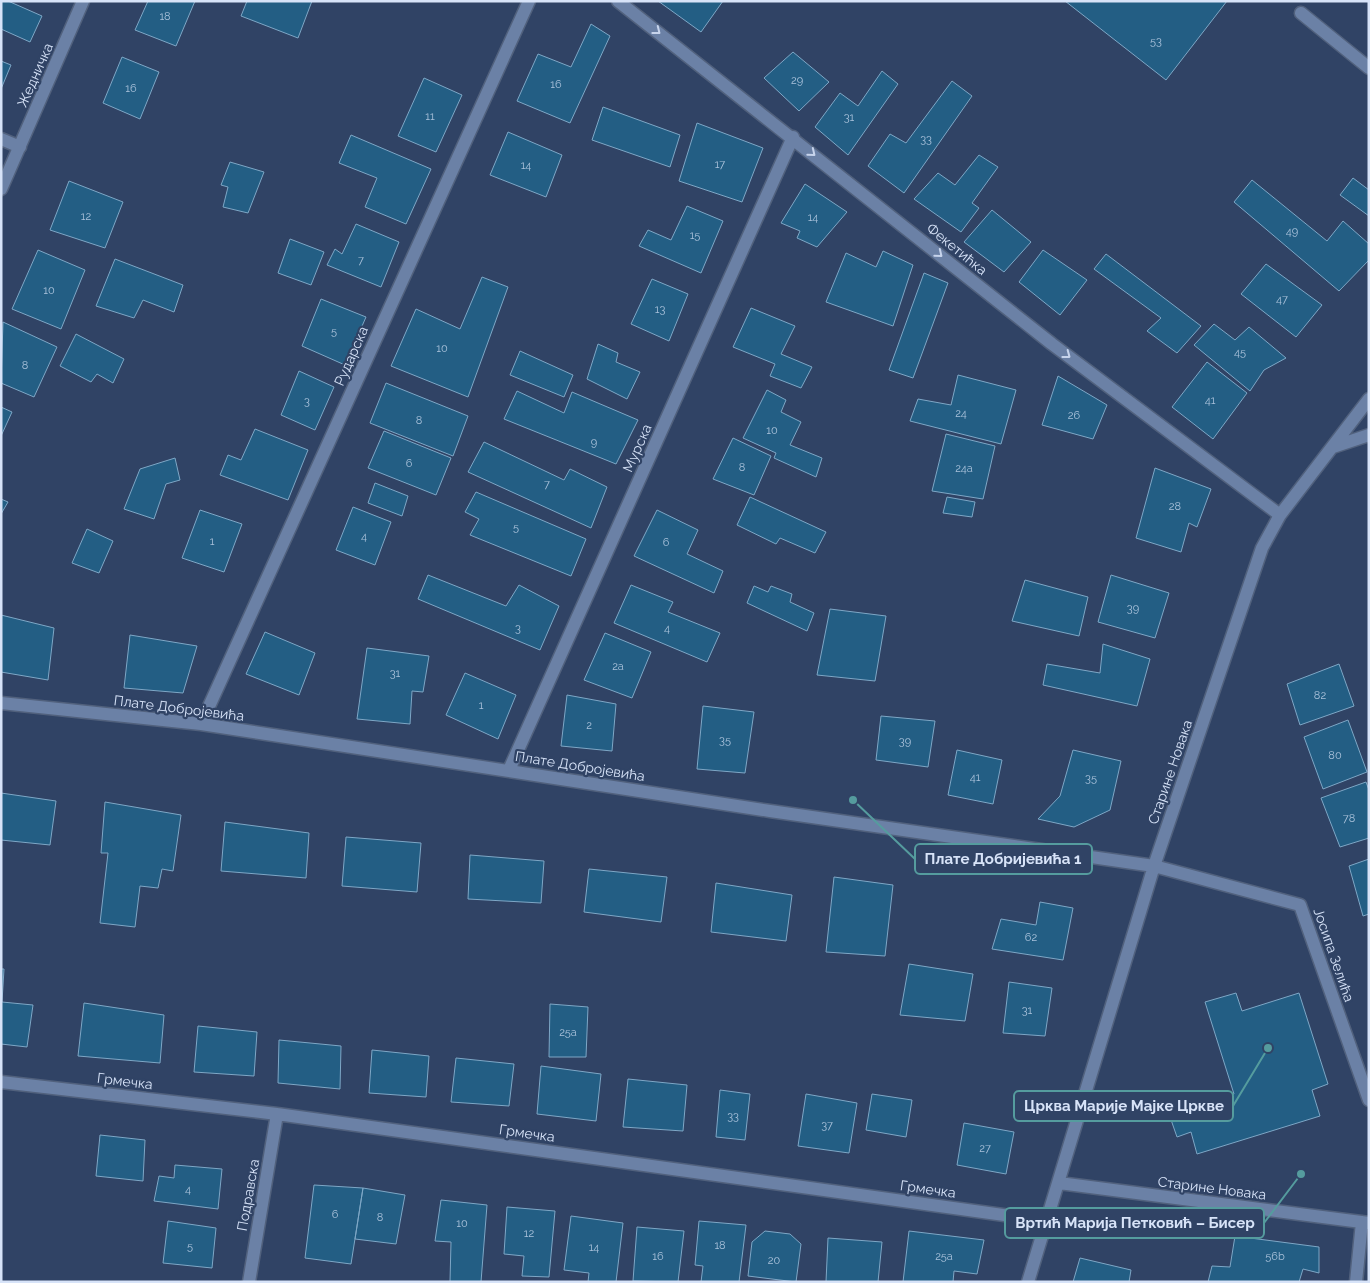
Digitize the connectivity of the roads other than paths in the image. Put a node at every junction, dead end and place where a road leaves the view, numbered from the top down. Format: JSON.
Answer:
{"nodes":[{"id":1,"x":84,"y":1,"type":"edge"},
{"id":2,"x":529,"y":1,"type":"edge"},
{"id":3,"x":618,"y":1,"type":"edge"},
{"id":4,"x":1301,"y":13,"type":"dead end"},
{"id":5,"x":1369,"y":68,"type":"edge"},
{"id":6,"x":793,"y":138,"type":"junction"},
{"id":7,"x":1,"y":139,"type":"edge"},
{"id":8,"x":20,"y":147,"type":"junction"},
{"id":9,"x":1,"y":189,"type":"edge"},
{"id":10,"x":1369,"y":400,"type":"edge"},
{"id":11,"x":1369,"y":435,"type":"edge"},
{"id":12,"x":1333,"y":446,"type":"junction"},
{"id":13,"x":1280,"y":515,"type":"junction"},
{"id":14,"x":1,"y":703,"type":"edge"},
{"id":15,"x":201,"y":724,"type":"junction"},
{"id":16,"x":509,"y":770,"type":"junction"},
{"id":17,"x":1154,"y":866,"type":"junction"},
{"id":18,"x":1,"y":1082,"type":"edge"},
{"id":19,"x":1369,"y":1100,"type":"edge"},
{"id":20,"x":277,"y":1114,"type":"junction"},
{"id":21,"x":1058,"y":1184,"type":"junction"},
{"id":22,"x":1047,"y":1221,"type":"junction"},
{"id":23,"x":1365,"y":1223,"type":"edge"},
{"id":24,"x":249,"y":1282,"type":"edge"},
{"id":25,"x":1028,"y":1282,"type":"edge"},
{"id":26,"x":1356,"y":1282,"type":"edge"}],
"edges":[{"from":1,"to":8,"type":"street","name":"Жедничка"},
{"from":2,"to":15,"type":"street","name":"Рударска"},
{"from":3,"to":6,"type":"street","name":"Фекетићка","one_way":true},
{"from":4,"to":5,"type":"street"},
{"from":6,"to":13,"type":"street","name":"Фекетићка","one_way":true},
{"from":6,"to":16,"type":"street","name":"Мурска"},
{"from":7,"to":8,"type":"street"},
{"from":8,"to":9,"type":"street","name":"Жедничка"},
{"from":10,"to":12,"type":"street","name":"Старине Новака"},
{"from":11,"to":12,"type":"street"},
{"from":12,"to":13,"type":"street","name":"Старине Новака"},
{"from":13,"to":17,"type":"street","name":"Старине Новака"},
{"from":14,"to":15,"type":"street","name":"Плате Добројевића"},
{"from":15,"to":16,"type":"street","name":"Плате Добројевића"},
{"from":16,"to":17,"type":"street","name":"Плате Добројевића"},
{"from":17,"to":19,"type":"street","name":"Јосипа Зелића"},
{"from":17,"to":21,"type":"street","name":"Старине Новака"},
{"from":18,"to":20,"type":"street","name":"Грмечка"},
{"from":20,"to":22,"type":"street","name":"Грмечка"},
{"from":20,"to":24,"type":"street","name":"Подравска"},
{"from":21,"to":22,"type":"street","name":"Старине Новака"},
{"from":21,"to":23,"type":"street","name":"Старине Новака"},
{"from":22,"to":25,"type":"street","name":"Старине Новака"},
{"from":23,"to":26,"type":"street","name":"Старине Новака"}]}
